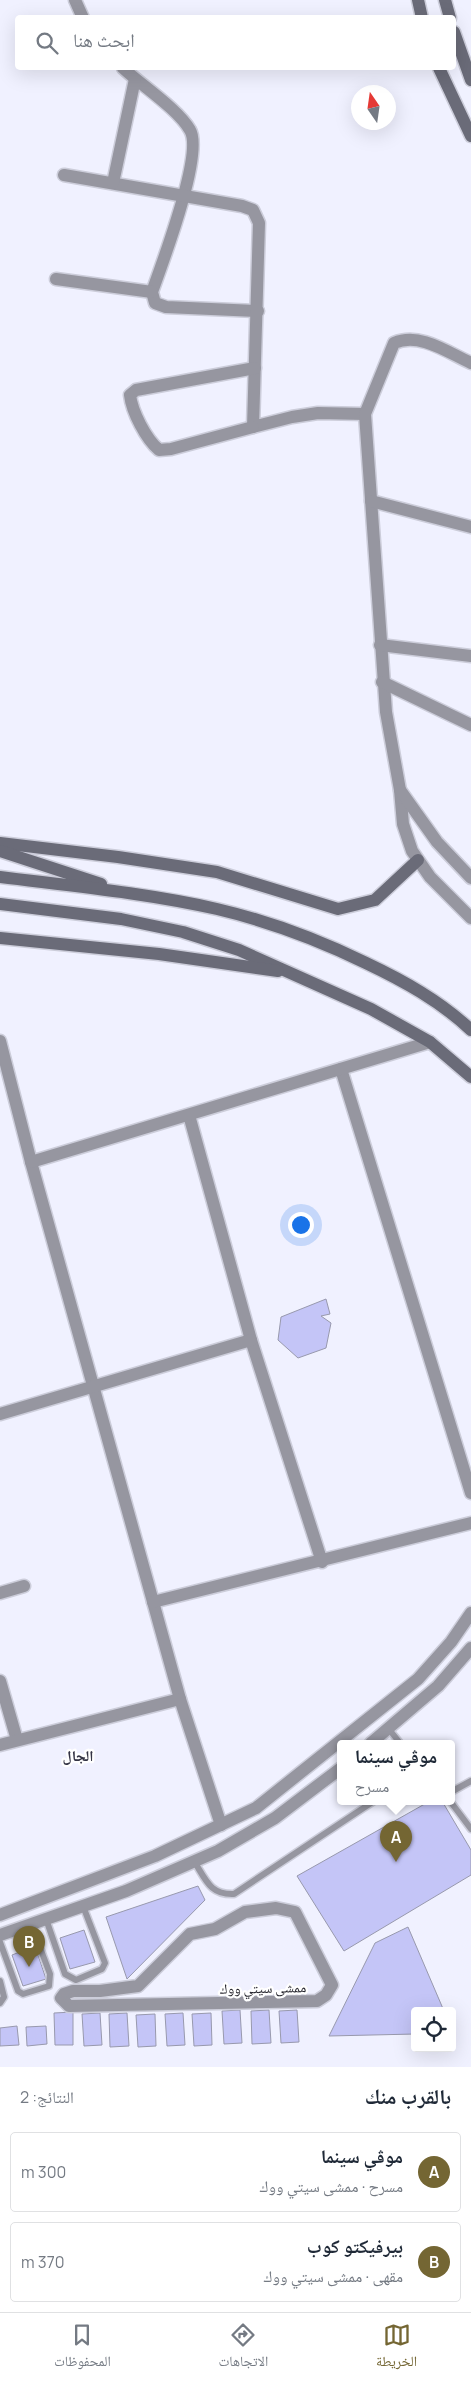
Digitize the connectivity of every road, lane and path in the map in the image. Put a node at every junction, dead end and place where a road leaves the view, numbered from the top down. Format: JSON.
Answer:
{"nodes":[{"id":1,"x":75,"y":0,"type":"edge"},
{"id":2,"x":418,"y":0,"type":"edge"},
{"id":3,"x":445,"y":0,"type":"edge"},
{"id":4,"x":82,"y":15,"type":"edge"},
{"id":5,"x":421,"y":15,"type":"edge"},
{"id":6,"x":449,"y":15,"type":"edge"},
{"id":7,"x":456,"y":38,"type":"edge"},
{"id":8,"x":125,"y":70,"type":"edge"},
{"id":9,"x":440,"y":70,"type":"edge"},
{"id":10,"x":134,"y":78,"type":"junction"},
{"id":11,"x":471,"y":80,"type":"edge"},
{"id":12,"x":471,"y":136,"type":"edge"},
{"id":13,"x":64,"y":175,"type":"dead end"},
{"id":14,"x":113,"y":183,"type":"junction"},
{"id":15,"x":184,"y":196,"type":"junction"},
{"id":16,"x":56,"y":279,"type":"dead end"},
{"id":17,"x":152,"y":292,"type":"junction"},
{"id":18,"x":258,"y":310,"type":"junction"},
{"id":19,"x":471,"y":363,"type":"edge"},
{"id":20,"x":255,"y":368,"type":"junction"},
{"id":21,"x":365,"y":414,"type":"junction"},
{"id":22,"x":253,"y":427,"type":"junction"},
{"id":23,"x":371,"y":501,"type":"junction"},
{"id":24,"x":471,"y":527,"type":"edge"},
{"id":25,"x":380,"y":645,"type":"junction"},
{"id":26,"x":471,"y":656,"type":"edge"},
{"id":27,"x":382,"y":682,"type":"junction"},
{"id":28,"x":471,"y":725,"type":"edge"},
{"id":29,"x":400,"y":790,"type":"junction"},
{"id":30,"x":0,"y":843,"type":"edge"},
{"id":31,"x":0,"y":852,"type":"edge"},
{"id":32,"x":418,"y":860,"type":"junction"},
{"id":33,"x":0,"y":877,"type":"edge"},
{"id":34,"x":471,"y":878,"type":"edge"},
{"id":35,"x":129,"y":894,"type":"junction"},
{"id":36,"x":0,"y":904,"type":"edge"},
{"id":37,"x":471,"y":918,"type":"edge"},
{"id":38,"x":0,"y":938,"type":"edge"},
{"id":39,"x":296,"y":974,"type":"junction"},
{"id":40,"x":471,"y":1030,"type":"edge"},
{"id":41,"x":0,"y":1040,"type":"edge"},
{"id":42,"x":430,"y":1042,"type":"junction"},
{"id":43,"x":341,"y":1069,"type":"junction"},
{"id":44,"x":471,"y":1077,"type":"edge"},
{"id":45,"x":190,"y":1115,"type":"junction"},
{"id":46,"x":31,"y":1162,"type":"junction"},
{"id":47,"x":251,"y":1340,"type":"junction"},
{"id":48,"x":94,"y":1387,"type":"junction"},
{"id":49,"x":0,"y":1414,"type":"edge"},
{"id":50,"x":471,"y":1493,"type":"edge"},
{"id":51,"x":471,"y":1523,"type":"edge"},
{"id":52,"x":322,"y":1562,"type":"junction"},
{"id":53,"x":24,"y":1586,"type":"dead end"},
{"id":54,"x":0,"y":1592,"type":"edge"},
{"id":55,"x":153,"y":1602,"type":"junction"},
{"id":56,"x":471,"y":1614,"type":"edge"},
{"id":57,"x":471,"y":1648,"type":"edge"},
{"id":58,"x":0,"y":1682,"type":"edge"},
{"id":59,"x":180,"y":1698,"type":"junction"},
{"id":60,"x":388,"y":1728,"type":"junction"},
{"id":61,"x":17,"y":1740,"type":"junction"},
{"id":62,"x":343,"y":1740,"type":"edge"},
{"id":63,"x":374,"y":1740,"type":"edge"},
{"id":64,"x":398,"y":1740,"type":"edge"},
{"id":65,"x":0,"y":1745,"type":"edge"},
{"id":66,"x":337,"y":1745,"type":"edge"},
{"id":67,"x":337,"y":1771,"type":"edge"},
{"id":68,"x":471,"y":1781,"type":"edge"},
{"id":69,"x":455,"y":1790,"type":"edge"},
{"id":70,"x":368,"y":1805,"type":"edge"},
{"id":71,"x":453,"y":1805,"type":"edge"},
{"id":72,"x":221,"y":1826,"type":"junction"},
{"id":73,"x":471,"y":1829,"type":"edge"},
{"id":74,"x":194,"y":1861,"type":"junction"},
{"id":75,"x":83,"y":1906,"type":"junction"},
{"id":76,"x":0,"y":1915,"type":"edge"},
{"id":77,"x":46,"y":1919,"type":"junction"},
{"id":78,"x":31,"y":1924,"type":"junction"},
{"id":79,"x":0,"y":1935,"type":"edge"},
{"id":80,"x":0,"y":1942,"type":"edge"},
{"id":81,"x":0,"y":1981,"type":"edge"},
{"id":82,"x":0,"y":2003,"type":"edge"},
{"id":83,"x":69,"y":2006,"type":"joint"}],
"edges":[{"from":1,"to":4,"type":"street"},
{"from":2,"to":5,"type":"street"},
{"from":3,"to":6,"type":"street"},
{"from":7,"to":11,"type":"street"},
{"from":8,"to":10,"type":"street"},
{"from":9,"to":12,"type":"street"},
{"from":10,"to":14,"type":"street"},
{"from":10,"to":15,"type":"street"},
{"from":13,"to":14,"type":"street"},
{"from":14,"to":15,"type":"street"},
{"from":15,"to":17,"type":"street"},
{"from":15,"to":18,"type":"street"},
{"from":16,"to":17,"type":"street"},
{"from":17,"to":18,"type":"street"},
{"from":18,"to":20,"type":"street"},
{"from":19,"to":21,"type":"street"},
{"from":20,"to":22,"type":"street"},
{"from":20,"to":22,"type":"street"},
{"from":21,"to":22,"type":"street"},
{"from":21,"to":23,"type":"street"},
{"from":23,"to":24,"type":"street"},
{"from":23,"to":25,"type":"street"},
{"from":25,"to":26,"type":"street"},
{"from":25,"to":27,"type":"street"},
{"from":27,"to":28,"type":"street"},
{"from":27,"to":29,"type":"street"},
{"from":29,"to":32,"type":"street"},
{"from":29,"to":34,"type":"street"},
{"from":30,"to":32,"type":"street"},
{"from":31,"to":35,"type":"street"},
{"from":32,"to":37,"type":"street"},
{"from":33,"to":35,"type":"street"},
{"from":35,"to":40,"type":"street"},
{"from":36,"to":39,"type":"street"},
{"from":38,"to":39,"type":"street"},
{"from":39,"to":42,"type":"street"},
{"from":41,"to":46,"type":"street"},
{"from":42,"to":43,"type":"street"},
{"from":42,"to":44,"type":"street"},
{"from":43,"to":45,"type":"street"},
{"from":43,"to":50,"type":"street"},
{"from":45,"to":46,"type":"street"},
{"from":45,"to":47,"type":"street"},
{"from":46,"to":48,"type":"street"},
{"from":47,"to":48,"type":"street"},
{"from":47,"to":52,"type":"street"},
{"from":48,"to":49,"type":"street"},
{"from":48,"to":55,"type":"street"},
{"from":51,"to":52,"type":"street"},
{"from":52,"to":55,"type":"street"},
{"from":53,"to":54,"type":"street"},
{"from":55,"to":59,"type":"street"},
{"from":56,"to":62,"type":"street"},
{"from":57,"to":60,"type":"street"},
{"from":58,"to":61,"type":"street"},
{"from":59,"to":61,"type":"street"},
{"from":59,"to":72,"type":"street"},
{"from":60,"to":63,"type":"street"},
{"from":60,"to":64,"type":"lane"},
{"from":61,"to":65,"type":"street"},
{"from":66,"to":72,"type":"street"},
{"from":67,"to":74,"type":"street"},
{"from":68,"to":69,"type":"lane"},
{"from":70,"to":74,"type":"lane"},
{"from":71,"to":73,"type":"lane"},
{"from":72,"to":76,"type":"street"},
{"from":74,"to":75,"type":"street"},
{"from":75,"to":77,"type":"street"},
{"from":75,"to":77,"type":"lane"},
{"from":77,"to":78,"type":"street"},
{"from":78,"to":79,"type":"street"},
{"from":78,"to":80,"type":"lane"},
{"from":81,"to":82,"type":"lane"},
{"from":83,"to":83,"type":"street","name":"ممشى سيتي ووك"}]}
